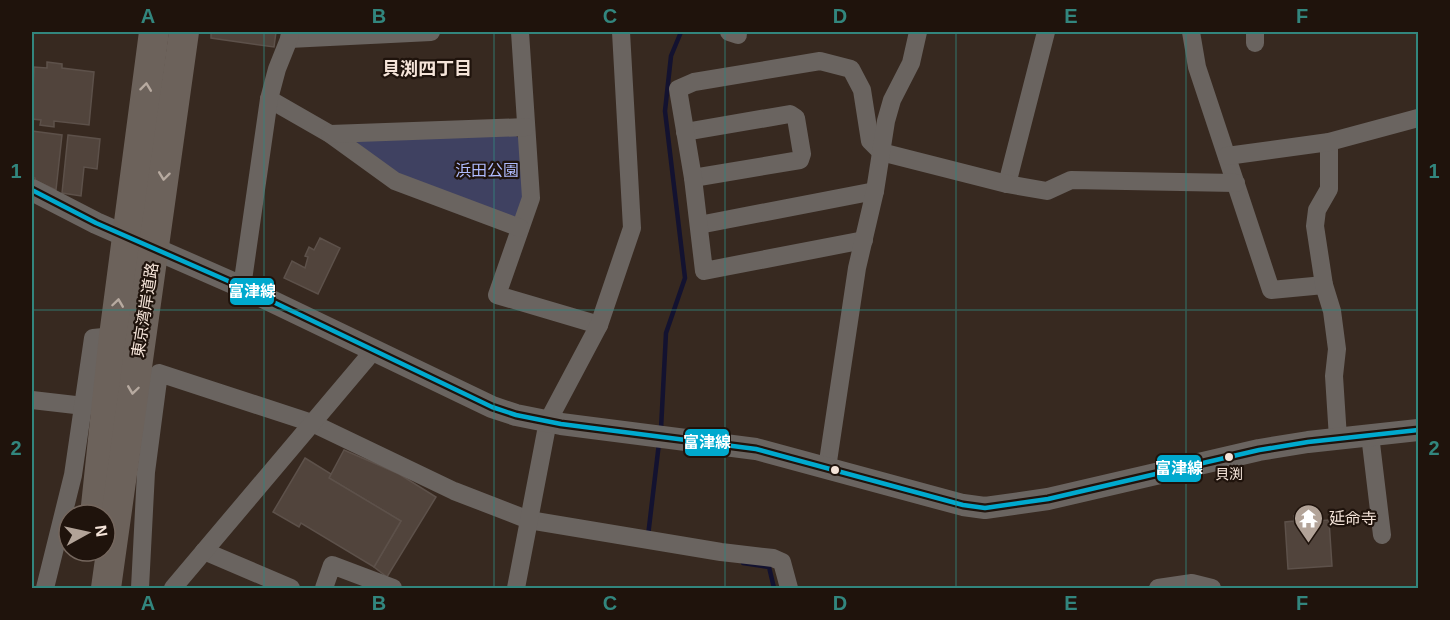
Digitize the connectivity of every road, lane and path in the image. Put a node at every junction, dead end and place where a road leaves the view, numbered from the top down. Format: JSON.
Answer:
{"nodes":[{"id":1,"x":154,"y":32,"type":"edge"},
{"id":2,"x":184,"y":32,"type":"edge"},
{"id":3,"x":431,"y":32,"type":"edge"},
{"id":4,"x":520,"y":32,"type":"edge"},
{"id":5,"x":621,"y":32,"type":"edge"},
{"id":6,"x":918,"y":32,"type":"edge"},
{"id":7,"x":1046,"y":32,"type":"edge"},
{"id":8,"x":1191,"y":32,"type":"edge"},
{"id":9,"x":289,"y":35,"type":"edge"},
{"id":10,"x":269,"y":99,"type":"junction"},
{"id":11,"x":1419,"y":118,"type":"edge"},
{"id":12,"x":526,"y":127,"type":"junction"},
{"id":13,"x":685,"y":132,"type":"junction"},
{"id":14,"x":330,"y":134,"type":"junction"},
{"id":15,"x":1329,"y":142,"type":"junction"},
{"id":16,"x":881,"y":152,"type":"junction"},
{"id":17,"x":1227,"y":156,"type":"junction"},
{"id":18,"x":693,"y":178,"type":"junction"},
{"id":19,"x":1236,"y":183,"type":"junction"},
{"id":20,"x":1007,"y":184,"type":"junction"},
{"id":21,"x":32,"y":190,"type":"edge"},
{"id":22,"x":875,"y":191,"type":"junction"},
{"id":23,"x":699,"y":225,"type":"junction"},
{"id":24,"x":520,"y":228,"type":"junction"},
{"id":25,"x":127,"y":237,"type":"junction"},
{"id":26,"x":864,"y":240,"type":"junction"},
{"id":27,"x":154,"y":249,"type":"junction"},
{"id":28,"x":1324,"y":285,"type":"junction"},
{"id":29,"x":242,"y":287,"type":"junction"},
{"id":30,"x":599,"y":325,"type":"junction"},
{"id":31,"x":114,"y":336,"type":"junction"},
{"id":32,"x":374,"y":350,"type":"junction"},
{"id":33,"x":32,"y":400,"type":"edge"},
{"id":34,"x":84,"y":406,"type":"junction"},
{"id":35,"x":548,"y":421,"type":"junction"},
{"id":36,"x":312,"y":423,"type":"junction"},
{"id":37,"x":1419,"y":430,"type":"edge"},
{"id":38,"x":1370,"y":435,"type":"junction"},
{"id":39,"x":1338,"y":438,"type":"junction"},
{"id":40,"x":827,"y":468,"type":"junction"},
{"id":41,"x":96,"y":503,"type":"edge"},
{"id":42,"x":529,"y":520,"type":"junction"},
{"id":43,"x":1382,"y":535,"type":"dead end"},
{"id":44,"x":204,"y":551,"type":"junction"},
{"id":45,"x":88,"y":563,"type":"edge"},
{"id":46,"x":45,"y":588,"type":"edge"},
{"id":47,"x":85,"y":588,"type":"edge"},
{"id":48,"x":106,"y":588,"type":"edge"},
{"id":49,"x":140,"y":588,"type":"edge"},
{"id":50,"x":173,"y":588,"type":"edge"},
{"id":51,"x":291,"y":588,"type":"edge"},
{"id":52,"x":324,"y":588,"type":"edge"},
{"id":53,"x":393,"y":588,"type":"edge"},
{"id":54,"x":516,"y":588,"type":"edge"},
{"id":55,"x":789,"y":588,"type":"edge"},
{"id":56,"x":1158,"y":588,"type":"edge"},
{"id":57,"x":1212,"y":588,"type":"edge"}],
"edges":[{"from":25,"to":1,"type":"highway","name":"東京湾岸道路","one_way":true},
{"from":2,"to":27,"type":"highway","name":"東京湾岸道路","one_way":true},
{"from":3,"to":9,"type":"street"},
{"from":4,"to":12,"type":"street"},
{"from":5,"to":30,"type":"street"},
{"from":6,"to":16,"type":"street"},
{"from":7,"to":20,"type":"street"},
{"from":8,"to":17,"type":"street"},
{"from":9,"to":10,"type":"street"},
{"from":10,"to":14,"type":"street"},
{"from":10,"to":29,"type":"street"},
{"from":11,"to":15,"type":"street"},
{"from":12,"to":14,"type":"street"},
{"from":12,"to":24,"type":"street"},
{"from":13,"to":16,"type":"street"},
{"from":13,"to":18,"type":"street"},
{"from":13,"to":18,"type":"street"},
{"from":14,"to":24,"type":"street"},
{"from":15,"to":17,"type":"street"},
{"from":15,"to":28,"type":"street"},
{"from":16,"to":20,"type":"street"},
{"from":16,"to":22,"type":"street"},
{"from":17,"to":19,"type":"street"},
{"from":18,"to":23,"type":"street"},
{"from":19,"to":20,"type":"street"},
{"from":19,"to":28,"type":"street"},
{"from":21,"to":25,"type":"street"},
{"from":22,"to":23,"type":"street"},
{"from":22,"to":26,"type":"street"},
{"from":23,"to":26,"type":"street"},
{"from":24,"to":30,"type":"street"},
{"from":25,"to":27,"type":"street"},
{"from":31,"to":25,"type":"highway","name":"東京湾岸道路","one_way":true},
{"from":26,"to":40,"type":"street"},
{"from":27,"to":29,"type":"street"},
{"from":27,"to":48,"type":"highway","name":"東京湾岸道路","one_way":true},
{"from":28,"to":39,"type":"street"},
{"from":29,"to":32,"type":"street"},
{"from":30,"to":35,"type":"street"},
{"from":31,"to":34,"type":"street"},
{"from":31,"to":41,"type":"highway","name":"東京湾岸道路"},
{"from":32,"to":35,"type":"street"},
{"from":32,"to":36,"type":"street"},
{"from":33,"to":34,"type":"street"},
{"from":34,"to":46,"type":"street"},
{"from":35,"to":40,"type":"street"},
{"from":35,"to":42,"type":"street"},
{"from":36,"to":42,"type":"street"},
{"from":36,"to":44,"type":"street"},
{"from":36,"to":49,"type":"street"},
{"from":37,"to":38,"type":"street"},
{"from":38,"to":39,"type":"street"},
{"from":38,"to":43,"type":"street"},
{"from":39,"to":40,"type":"street"},
{"from":42,"to":54,"type":"street"},
{"from":42,"to":55,"type":"street"},
{"from":44,"to":50,"type":"street"},
{"from":44,"to":51,"type":"street"},
{"from":45,"to":47,"type":"highway"},
{"from":52,"to":53,"type":"street"},
{"from":56,"to":57,"type":"street"}]}
